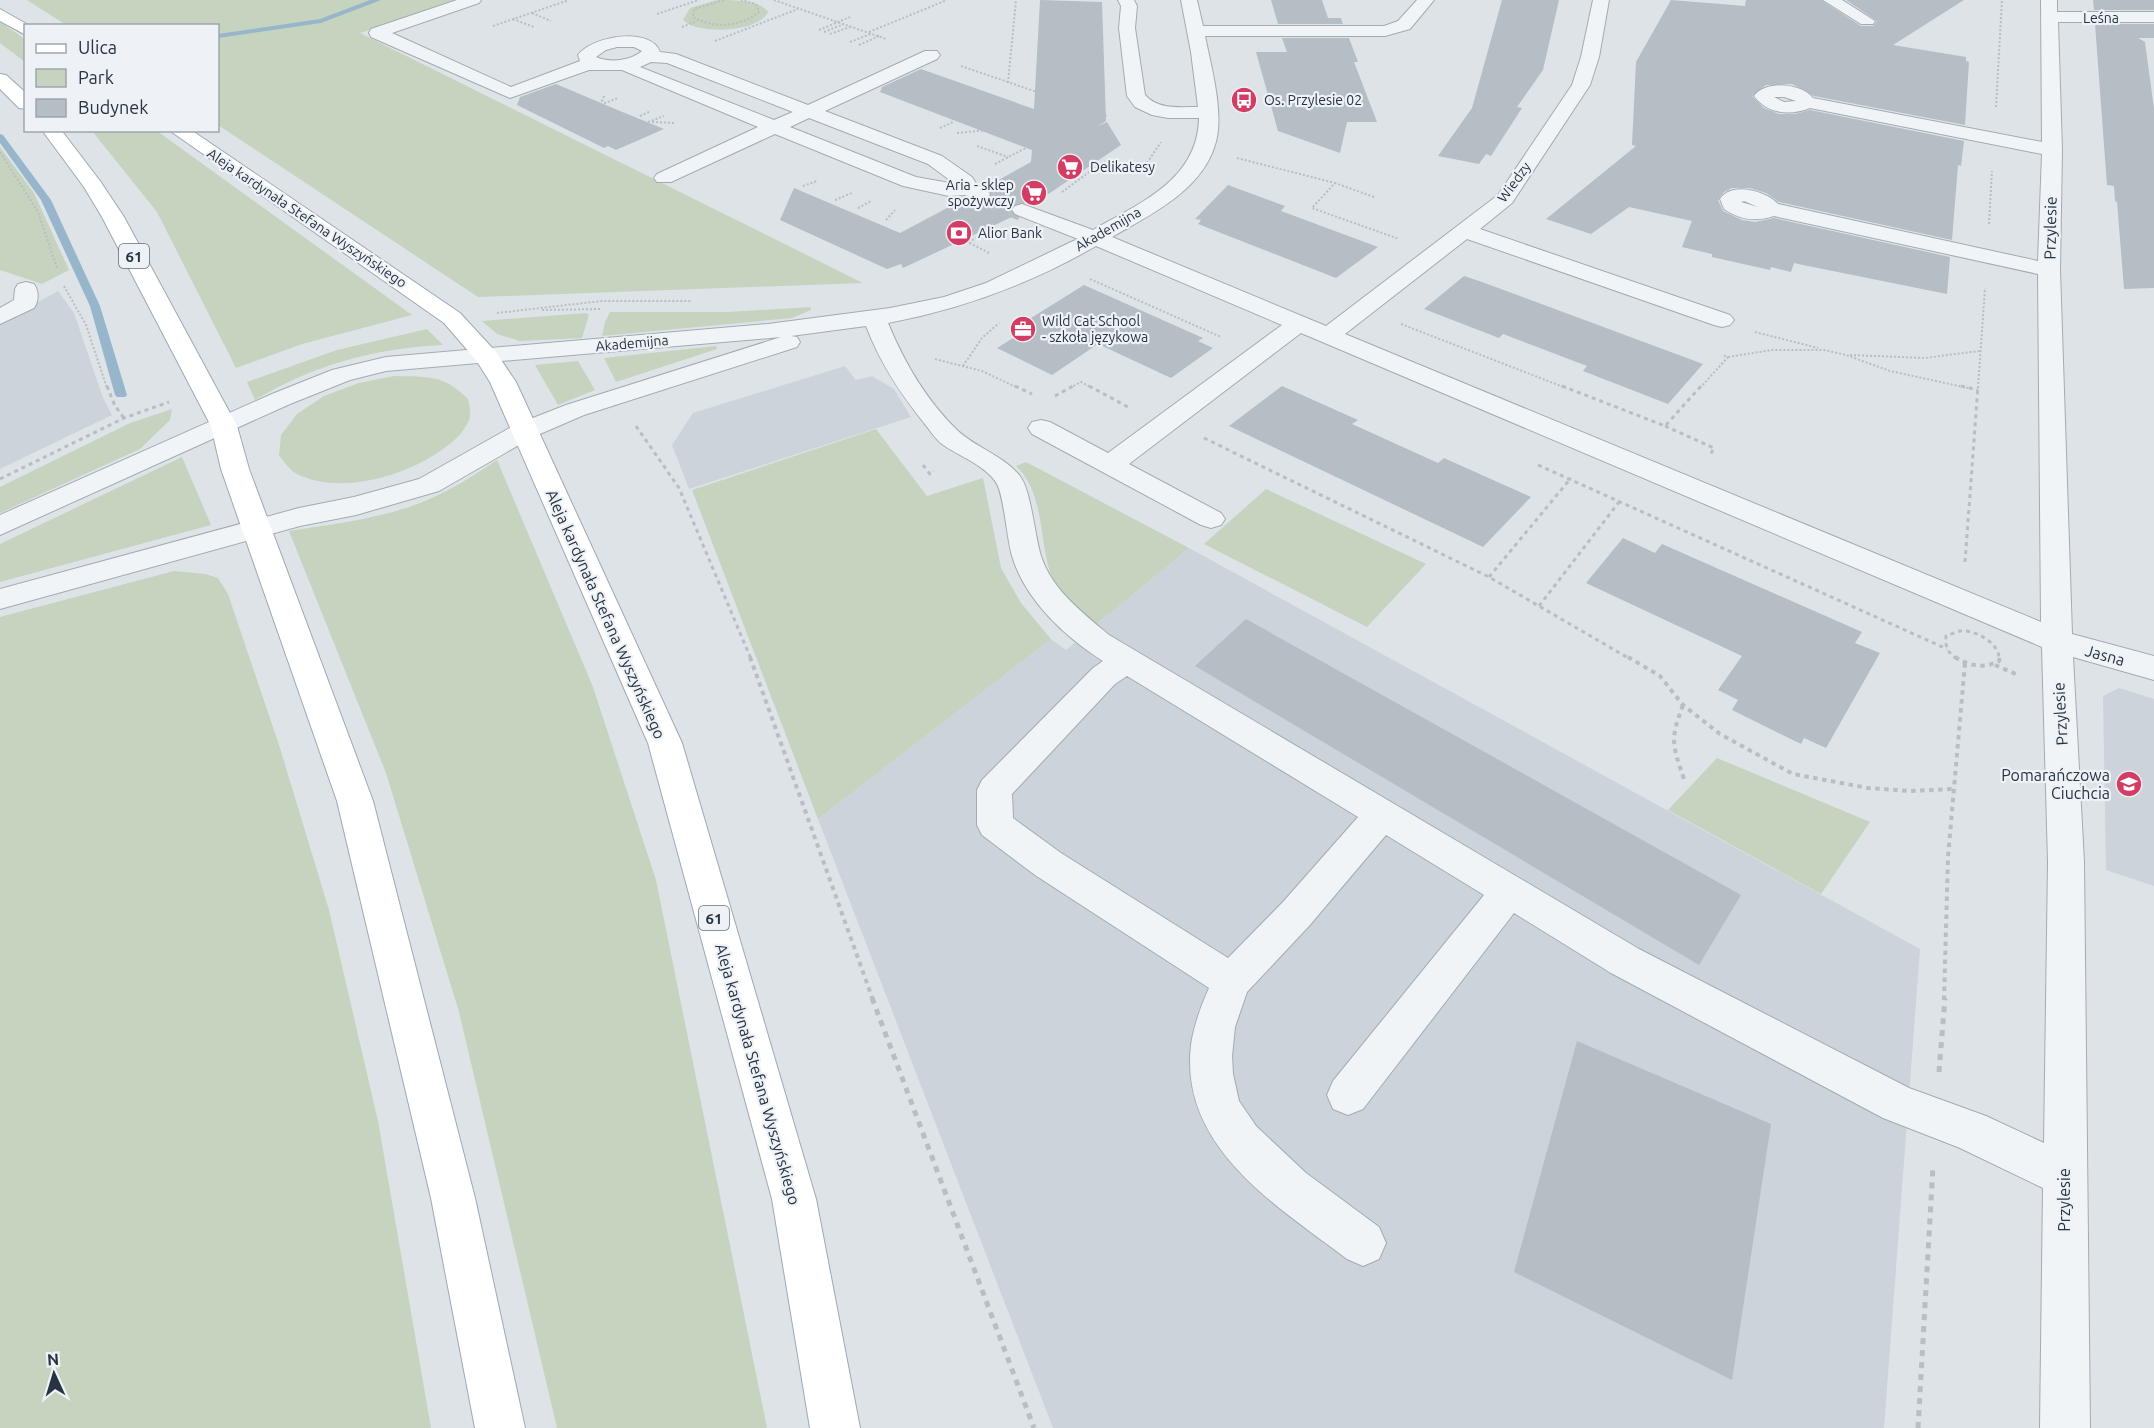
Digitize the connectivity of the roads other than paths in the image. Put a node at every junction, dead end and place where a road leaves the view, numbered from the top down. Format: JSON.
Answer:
{"nodes":[{"id":1,"x":473,"y":0,"type":"edge"},
{"id":2,"x":1126,"y":0,"type":"edge"},
{"id":3,"x":1189,"y":0,"type":"edge"},
{"id":4,"x":1426,"y":0,"type":"edge"},
{"id":5,"x":1601,"y":0,"type":"edge"},
{"id":6,"x":1831,"y":0,"type":"edge"},
{"id":7,"x":2049,"y":8,"type":"edge"},
{"id":8,"x":0,"y":14,"type":"edge"},
{"id":9,"x":2154,"y":17,"type":"edge"},
{"id":10,"x":1867,"y":21,"type":"dead end"},
{"id":11,"x":24,"y":29,"type":"edge"},
{"id":12,"x":1196,"y":31,"type":"junction"},
{"id":13,"x":647,"y":56,"type":"junction"},
{"id":14,"x":931,"y":56,"type":"road end"},
{"id":15,"x":592,"y":63,"type":"junction"},
{"id":16,"x":626,"y":65,"type":"junction"},
{"id":17,"x":0,"y":80,"type":"edge"},
{"id":18,"x":24,"y":102,"type":"edge"},
{"id":19,"x":1807,"y":102,"type":"dead end"},
{"id":20,"x":807,"y":111,"type":"junction"},
{"id":21,"x":1208,"y":112,"type":"junction"},
{"id":22,"x":777,"y":128,"type":"junction"},
{"id":23,"x":53,"y":132,"type":"edge"},
{"id":24,"x":181,"y":132,"type":"edge"},
{"id":25,"x":2052,"y":150,"type":"junction"},
{"id":26,"x":664,"y":178,"type":"dead end"},
{"id":27,"x":1771,"y":209,"type":"dead end"},
{"id":28,"x":1022,"y":210,"type":"tunnel mouth"},
{"id":29,"x":1463,"y":230,"type":"junction"},
{"id":30,"x":1095,"y":238,"type":"junction"},
{"id":31,"x":2049,"y":270,"type":"junction"},
{"id":32,"x":26,"y":289,"type":"dead end"},
{"id":33,"x":0,"y":317,"type":"edge"},
{"id":34,"x":874,"y":318,"type":"junction"},
{"id":35,"x":1722,"y":320,"type":"road end"},
{"id":36,"x":849,"y":323,"type":"junction"},
{"id":37,"x":1300,"y":323,"type":"junction"},
{"id":38,"x":1329,"y":335,"type":"junction"},
{"id":39,"x":486,"y":356,"type":"junction"},
{"id":40,"x":224,"y":426,"type":"junction"},
{"id":41,"x":1041,"y":428,"type":"dead end"},
{"id":42,"x":524,"y":431,"type":"junction"},
{"id":43,"x":1110,"y":465,"type":"junction"},
{"id":44,"x":1210,"y":519,"type":"dead end"},
{"id":45,"x":0,"y":526,"type":"edge"},
{"id":46,"x":257,"y":529,"type":"junction"},
{"id":47,"x":0,"y":599,"type":"edge"},
{"id":48,"x":2056,"y":641,"type":"junction"},
{"id":49,"x":1126,"y":660,"type":"junction"},
{"id":50,"x":2154,"y":668,"type":"edge"},
{"id":51,"x":1382,"y":814,"type":"junction"},
{"id":52,"x":1509,"y":891,"type":"junction"},
{"id":53,"x":1231,"y":981,"type":"junction"},
{"id":54,"x":1348,"y":1095,"type":"dead end"},
{"id":55,"x":2064,"y":1175,"type":"junction"},
{"id":56,"x":1363,"y":1243,"type":"dead end"},
{"id":57,"x":500,"y":1428,"type":"edge"},
{"id":58,"x":835,"y":1428,"type":"edge"},
{"id":59,"x":2065,"y":1428,"type":"edge"}],
"edges":[{"from":1,"to":15,"type":"street"},
{"from":2,"to":21,"type":"street"},
{"from":3,"to":12,"type":"street","name":"Akademijna"},
{"from":4,"to":12,"type":"street"},
{"from":5,"to":29,"type":"street","name":"Wiedzy"},
{"from":6,"to":10,"type":"street"},
{"from":7,"to":9,"type":"street","name":"Leśna"},
{"from":7,"to":25,"type":"street","name":"Przylesie"},
{"from":8,"to":11,"type":"main road"},
{"from":12,"to":21,"type":"street","name":"Akademijna"},
{"from":13,"to":15,"type":"street"},
{"from":13,"to":16,"type":"street"},
{"from":13,"to":20,"type":"street"},
{"from":14,"to":20,"type":"street"},
{"from":15,"to":16,"type":"street"},
{"from":16,"to":22,"type":"street"},
{"from":17,"to":18,"type":"main road"},
{"from":19,"to":25,"type":"street"},
{"from":20,"to":22,"type":"street"},
{"from":20,"to":22,"type":"street"},
{"from":21,"to":30,"type":"street","name":"Akademijna"},
{"from":22,"to":26,"type":"street"},
{"from":23,"to":40,"type":"main road","number":"61"},
{"from":24,"to":39,"type":"main road","name":"Aleja kardynała Stefana Wyszyńskiego","number":"61"},
{"from":25,"to":31,"type":"street","name":"Przylesie"},
{"from":27,"to":31,"type":"street"},
{"from":28,"to":30,"type":"street","name":"Jasna"},
{"from":29,"to":35,"type":"street"},
{"from":29,"to":38,"type":"street","name":"Wiedzy"},
{"from":30,"to":34,"type":"street","name":"Akademijna"},
{"from":30,"to":37,"type":"street","name":"Jasna"},
{"from":31,"to":48,"type":"street","name":"Przylesie"},
{"from":32,"to":33,"type":"street"},
{"from":34,"to":36,"type":"street","name":"Akademijna"},
{"from":34,"to":49,"type":"street"},
{"from":36,"to":39,"type":"street","name":"Akademijna"},
{"from":36,"to":42,"type":"street","name":"Akademijna"},
{"from":37,"to":38,"type":"street","name":"Jasna"},
{"from":37,"to":43,"type":"street"},
{"from":38,"to":48,"type":"street","name":"Jasna"},
{"from":39,"to":40,"type":"street","name":"Akademijna"},
{"from":39,"to":42,"type":"main road","number":"61"},
{"from":40,"to":45,"type":"street","name":"Akademijna"},
{"from":40,"to":46,"type":"main road","number":"61"},
{"from":41,"to":43,"type":"street"},
{"from":42,"to":46,"type":"street","name":"Akademijna"},
{"from":42,"to":58,"type":"main road","name":"Aleja kardynała Stefana Wyszyńskiego","number":"61"},
{"from":43,"to":44,"type":"street"},
{"from":46,"to":47,"type":"street","name":"Akademijna"},
{"from":46,"to":57,"type":"main road","number":"61"},
{"from":48,"to":50,"type":"street","name":"Jasna"},
{"from":48,"to":55,"type":"street","name":"Przylesie"},
{"from":49,"to":51,"type":"street"},
{"from":49,"to":53,"type":"street"},
{"from":51,"to":52,"type":"street"},
{"from":51,"to":53,"type":"street"},
{"from":52,"to":54,"type":"street"},
{"from":52,"to":55,"type":"street"},
{"from":53,"to":56,"type":"street"},
{"from":55,"to":59,"type":"street","name":"Przylesie"}]}
